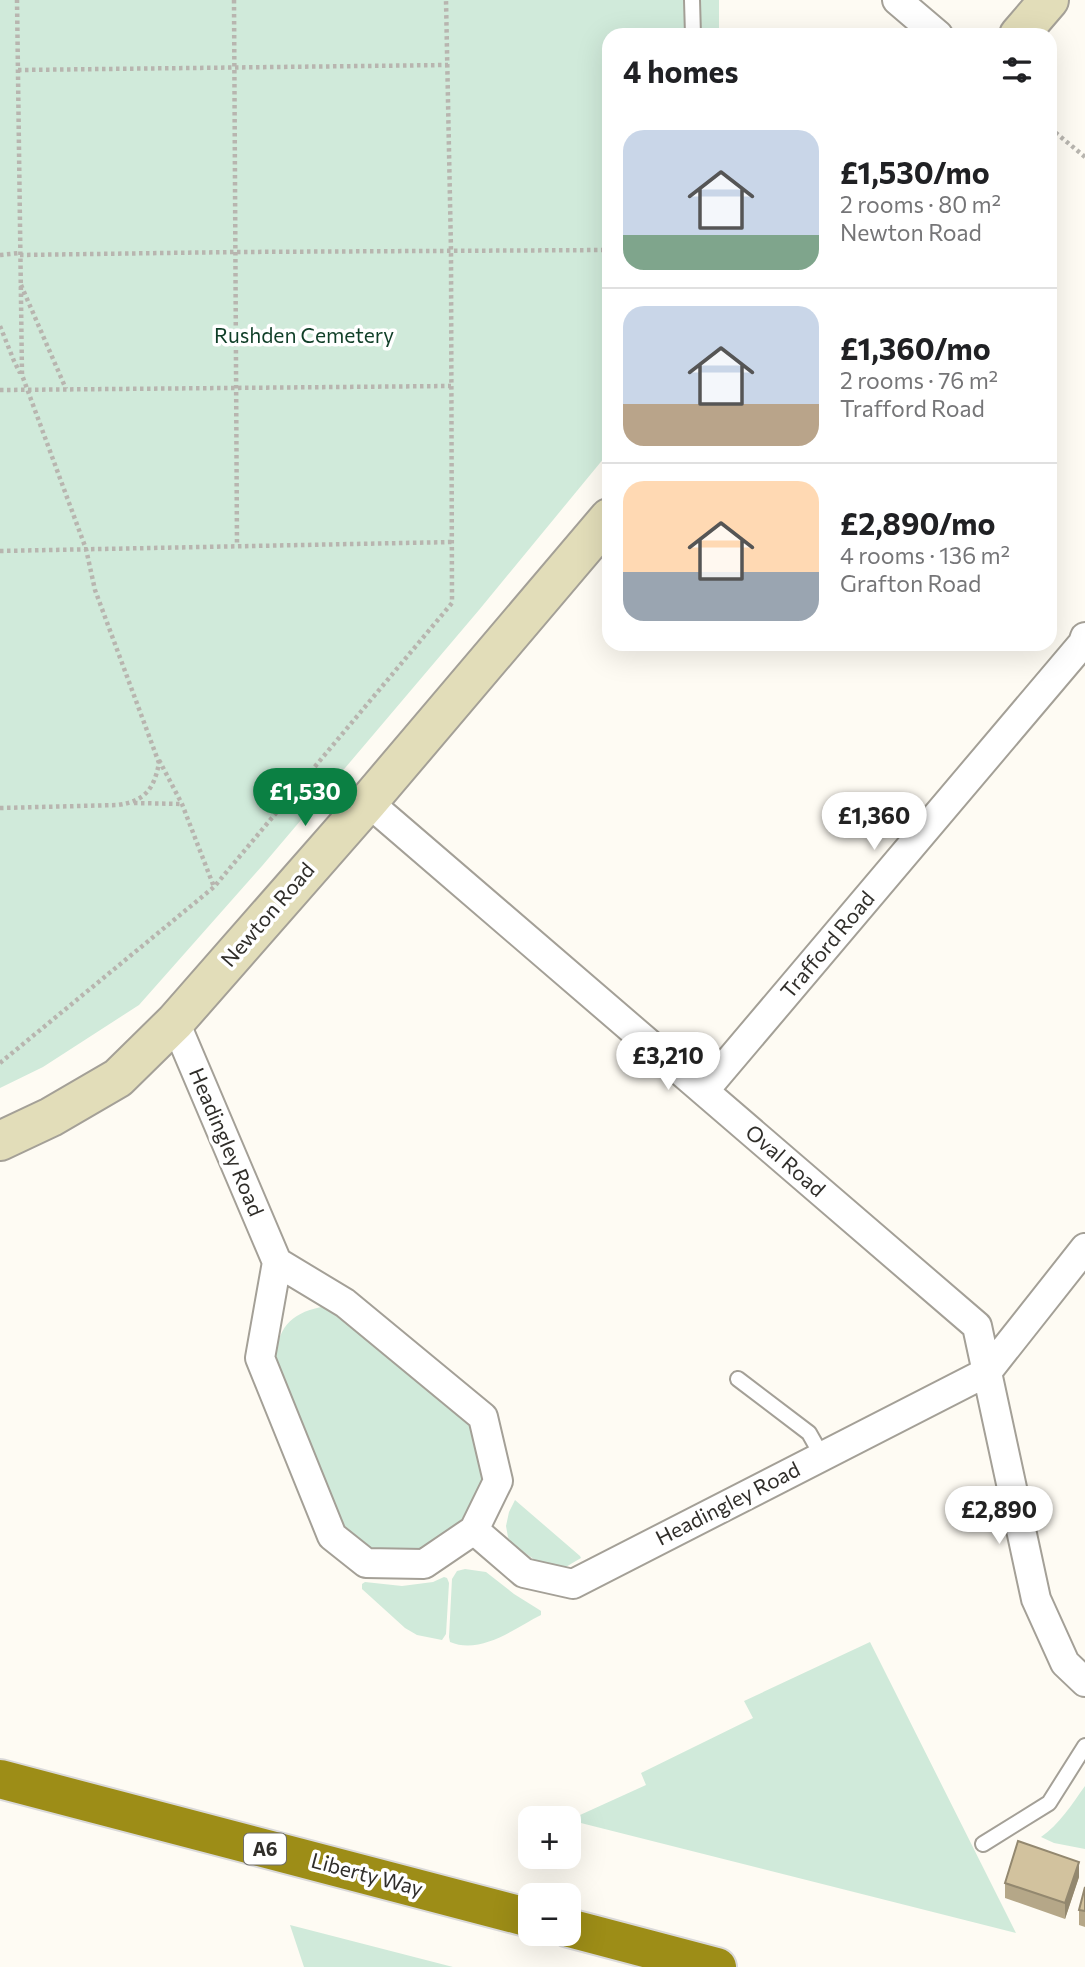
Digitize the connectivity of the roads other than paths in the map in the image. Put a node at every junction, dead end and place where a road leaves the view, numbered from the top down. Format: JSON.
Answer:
{"nodes":[{"id":1,"x":692,"y":0,"type":"edge"},
{"id":2,"x":897,"y":0,"type":"edge"},
{"id":3,"x":1049,"y":0,"type":"edge"},
{"id":4,"x":693,"y":28,"type":"edge"},
{"id":5,"x":930,"y":28,"type":"edge"},
{"id":6,"x":1025,"y":28,"type":"edge"},
{"id":7,"x":602,"y":526,"type":"edge"},
{"id":8,"x":1085,"y":637,"type":"edge"},
{"id":9,"x":368,"y":802,"type":"junction"},
{"id":10,"x":175,"y":1022,"type":"junction"},
{"id":11,"x":704,"y":1091,"type":"junction"},
{"id":12,"x":0,"y":1141,"type":"edge"},
{"id":13,"x":1085,"y":1248,"type":"edge"},
{"id":14,"x":277,"y":1262,"type":"junction"},
{"id":15,"x":987,"y":1371,"type":"junction"},
{"id":16,"x":738,"y":1378,"type":"dead end"},
{"id":17,"x":822,"y":1456,"type":"junction"},
{"id":18,"x":474,"y":1530,"type":"junction"},
{"id":19,"x":1085,"y":1682,"type":"edge"},
{"id":20,"x":1085,"y":1746,"type":"edge"},
{"id":21,"x":0,"y":1779,"type":"edge"},
{"id":22,"x":984,"y":1844,"type":"dead end"},
{"id":23,"x":518,"y":1915,"type":"edge"},
{"id":24,"x":581,"y":1931,"type":"edge"},
{"id":25,"x":718,"y":1967,"type":"edge"}],
"edges":[{"from":1,"to":4,"type":"lane"},
{"from":2,"to":5,"type":"street"},
{"from":3,"to":6,"type":"street"},
{"from":7,"to":9,"type":"street","name":"Newton Road"},
{"from":8,"to":11,"type":"street","name":"Trafford Road"},
{"from":9,"to":10,"type":"street","name":"Newton Road"},
{"from":9,"to":11,"type":"street","name":"Oval Road"},
{"from":10,"to":12,"type":"street","name":"Newton Road"},
{"from":10,"to":14,"type":"street","name":"Headingley Road"},
{"from":11,"to":15,"type":"street","name":"Oval Road"},
{"from":13,"to":15,"type":"street"},
{"from":14,"to":18,"type":"street"},
{"from":14,"to":18,"type":"street"},
{"from":15,"to":17,"type":"street","name":"Headingley Road"},
{"from":15,"to":19,"type":"street","name":"Oval Road"},
{"from":16,"to":17,"type":"lane"},
{"from":17,"to":18,"type":"street","name":"Headingley Road"},
{"from":20,"to":22,"type":"lane"},
{"from":21,"to":23,"type":"highway","name":"Liberty Way","number":"A6"},
{"from":24,"to":25,"type":"highway"}]}
